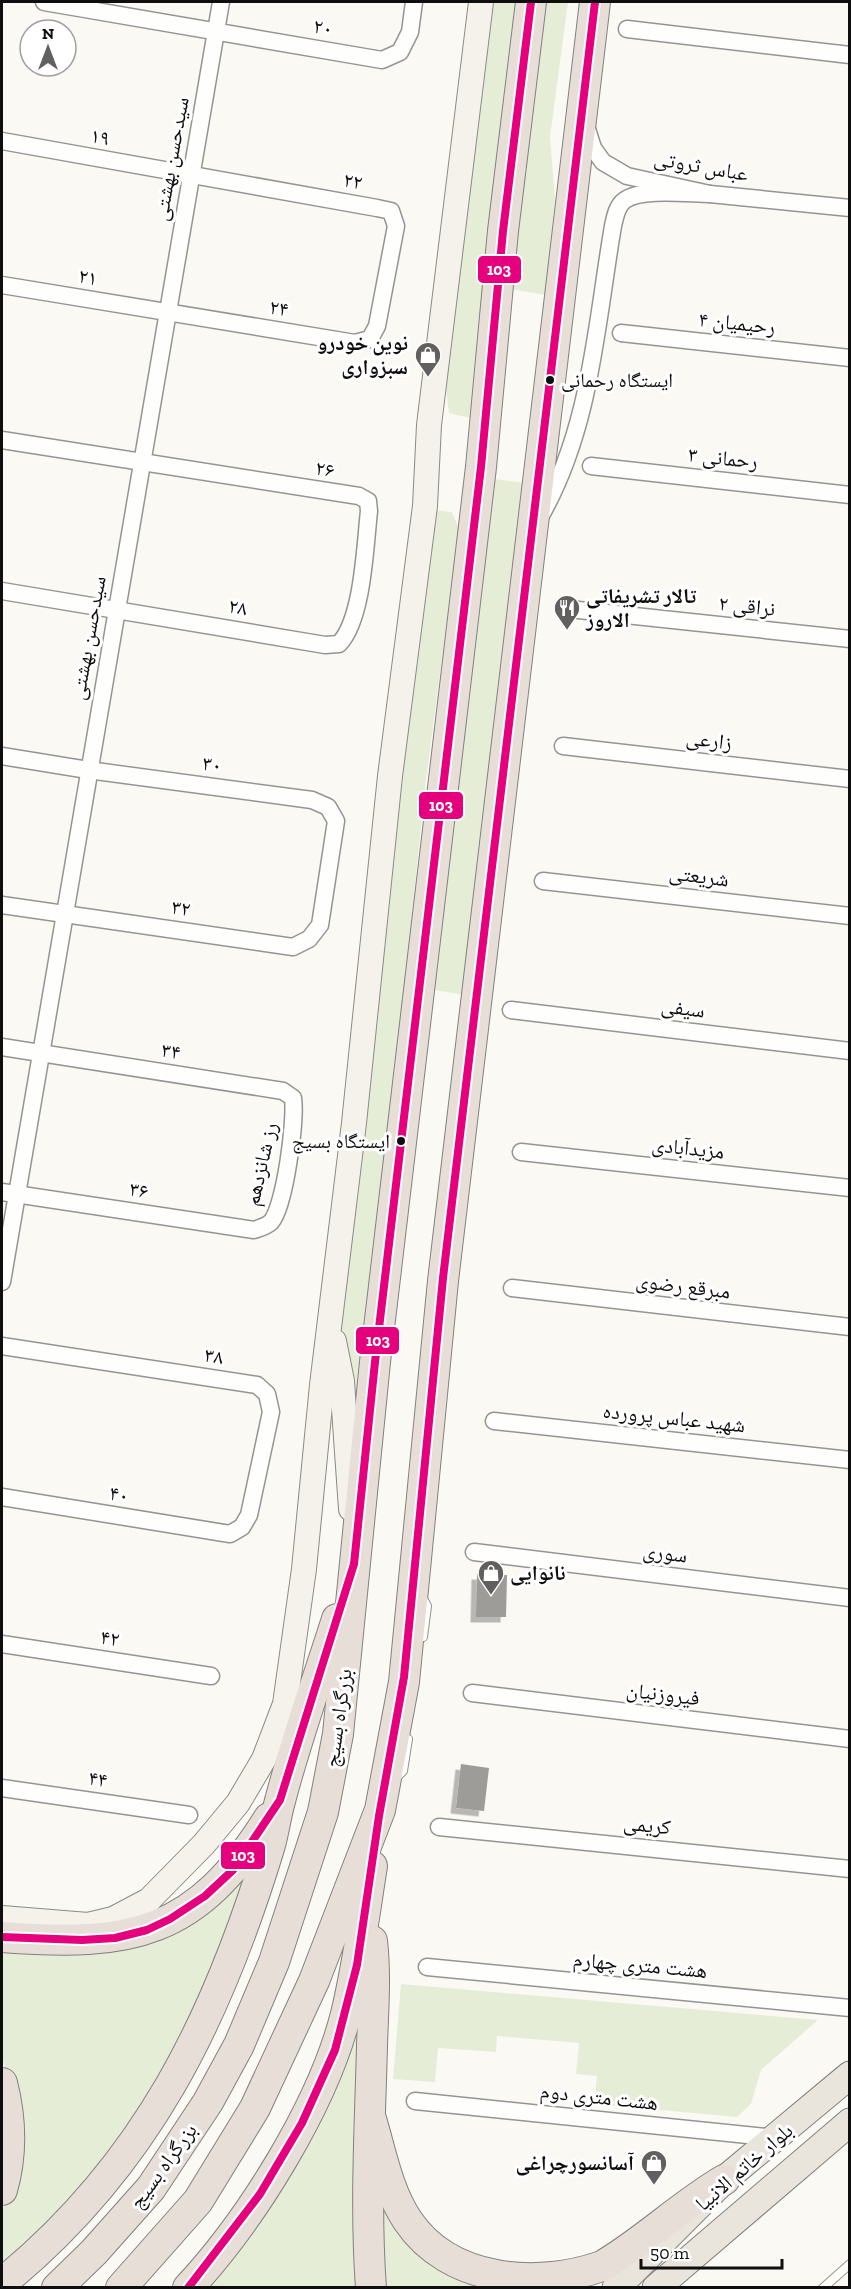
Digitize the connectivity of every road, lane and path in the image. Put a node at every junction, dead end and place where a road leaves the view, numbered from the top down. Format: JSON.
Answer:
{"nodes":[{"id":1,"x":44,"y":2,"type":"edge"},
{"id":2,"x":221,"y":2,"type":"edge"},
{"id":3,"x":414,"y":2,"type":"edge"},
{"id":4,"x":481,"y":2,"type":"edge"},
{"id":5,"x":531,"y":2,"type":"edge"},
{"id":6,"x":595,"y":2,"type":"edge"},
{"id":7,"x":627,"y":30,"type":"dead end"},
{"id":8,"x":215,"y":33,"type":"junction"},
{"id":9,"x":849,"y":55,"type":"edge"},
{"id":10,"x":582,"y":112,"type":"junction"},
{"id":11,"x":2,"y":141,"type":"edge"},
{"id":12,"x":191,"y":177,"type":"junction"},
{"id":13,"x":710,"y":194,"type":"junction"},
{"id":14,"x":849,"y":207,"type":"edge"},
{"id":15,"x":2,"y":285,"type":"edge"},
{"id":16,"x":167,"y":313,"type":"junction"},
{"id":17,"x":377,"y":326,"type":"joint"},
{"id":18,"x":621,"y":333,"type":"dead end"},
{"id":19,"x":849,"y":358,"type":"edge"},
{"id":20,"x":2,"y":440,"type":"edge"},
{"id":21,"x":141,"y":463,"type":"junction"},
{"id":22,"x":591,"y":466,"type":"dead end"},
{"id":23,"x":849,"y":495,"type":"edge"},
{"id":24,"x":532,"y":531,"type":"junction"},
{"id":25,"x":2,"y":591,"type":"edge"},
{"id":26,"x":569,"y":609,"type":"dead end"},
{"id":27,"x":116,"y":610,"type":"junction"},
{"id":28,"x":348,"y":635,"type":"joint"},
{"id":29,"x":849,"y":639,"type":"edge"},
{"id":30,"x":563,"y":746,"type":"dead end"},
{"id":31,"x":2,"y":756,"type":"edge"},
{"id":32,"x":88,"y":770,"type":"junction"},
{"id":33,"x":849,"y":780,"type":"edge"},
{"id":34,"x":543,"y":881,"type":"dead end"},
{"id":35,"x":2,"y":905,"type":"edge"},
{"id":36,"x":64,"y":914,"type":"junction"},
{"id":37,"x":849,"y":916,"type":"edge"},
{"id":38,"x":293,"y":947,"type":"joint"},
{"id":39,"x":510,"y":1010,"type":"dead end"},
{"id":40,"x":2,"y":1047,"type":"edge"},
{"id":41,"x":849,"y":1051,"type":"edge"},
{"id":42,"x":40,"y":1053,"type":"junction"},
{"id":43,"x":293,"y":1098,"type":"joint"},
{"id":44,"x":522,"y":1152,"type":"dead end"},
{"id":45,"x":849,"y":1188,"type":"edge"},
{"id":46,"x":9,"y":1194,"type":"edge"},
{"id":47,"x":254,"y":1230,"type":"joint"},
{"id":48,"x":2,"y":1280,"type":"edge"},
{"id":49,"x":512,"y":1288,"type":"dead end"},
{"id":50,"x":330,"y":1321,"type":"junction"},
{"id":51,"x":849,"y":1327,"type":"edge"},
{"id":52,"x":2,"y":1346,"type":"edge"},
{"id":53,"x":494,"y":1421,"type":"dead end"},
{"id":54,"x":849,"y":1460,"type":"edge"},
{"id":55,"x":2,"y":1497,"type":"edge"},
{"id":56,"x":230,"y":1534,"type":"joint"},
{"id":57,"x":474,"y":1552,"type":"dead end"},
{"id":58,"x":354,"y":1564,"type":"junction"},
{"id":59,"x":413,"y":1582,"type":"junction"},
{"id":60,"x":849,"y":1598,"type":"edge"},
{"id":61,"x":422,"y":1642,"type":"dead end"},
{"id":62,"x":2,"y":1644,"type":"edge"},
{"id":63,"x":211,"y":1676,"type":"dead end"},
{"id":64,"x":472,"y":1693,"type":"dead end"},
{"id":65,"x":410,"y":1724,"type":"dead end"},
{"id":66,"x":849,"y":1739,"type":"edge"},
{"id":67,"x":2,"y":1788,"type":"edge"},
{"id":68,"x":280,"y":1800,"type":"junction"},
{"id":69,"x":382,"y":1800,"type":"junction"},
{"id":70,"x":189,"y":1815,"type":"dead end"},
{"id":71,"x":439,"y":1827,"type":"dead end"},
{"id":72,"x":849,"y":1869,"type":"edge"},
{"id":73,"x":367,"y":1896,"type":"junction"},
{"id":74,"x":2,"y":1918,"type":"edge"},
{"id":75,"x":2,"y":1937,"type":"edge"},
{"id":76,"x":427,"y":1967,"type":"dead end"},
{"id":77,"x":849,"y":2008,"type":"edge"},
{"id":78,"x":849,"y":2075,"type":"edge"},
{"id":79,"x":2,"y":2083,"type":"edge"},
{"id":80,"x":415,"y":2101,"type":"dead end"},
{"id":81,"x":371,"y":2119,"type":"junction"},
{"id":82,"x":849,"y":2122,"type":"edge"},
{"id":83,"x":777,"y":2138,"type":"junction"},
{"id":84,"x":724,"y":2180,"type":"junction"},
{"id":85,"x":2,"y":2190,"type":"edge"},
{"id":86,"x":849,"y":2264,"type":"edge"},
{"id":87,"x":2,"y":2283,"type":"edge"},
{"id":88,"x":57,"y":2288,"type":"edge"},
{"id":89,"x":121,"y":2288,"type":"edge"},
{"id":90,"x":188,"y":2288,"type":"edge"},
{"id":91,"x":370,"y":2288,"type":"edge"},
{"id":92,"x":616,"y":2288,"type":"edge"},
{"id":93,"x":656,"y":2288,"type":"edge"},
{"id":94,"x":824,"y":2288,"type":"edge"}],
"edges":[{"from":1,"to":8,"type":"street","name":"۲۰"},
{"from":2,"to":8,"type":"street","name":"سیدحسن بهشتی"},
{"from":3,"to":8,"type":"street","name":"۲۰"},
{"from":4,"to":50,"type":"main road"},
{"from":5,"to":58,"type":"highway","name":"بزرگراه بسیج"},
{"from":6,"to":10,"type":"highway"},
{"from":7,"to":9,"type":"street"},
{"from":8,"to":12,"type":"street","name":"سیدحسن بهشتی"},
{"from":10,"to":13,"type":"street","name":"عباس ثروتی"},
{"from":10,"to":24,"type":"highway"},
{"from":11,"to":12,"type":"street","name":"۱۹"},
{"from":12,"to":16,"type":"street","name":"سیدحسن بهشتی"},
{"from":12,"to":17,"type":"street","name":"۲۲"},
{"from":13,"to":14,"type":"street","name":"عباس ثروتی"},
{"from":13,"to":24,"type":"street"},
{"from":15,"to":16,"type":"street","name":"۲۱"},
{"from":16,"to":17,"type":"street","name":"۲۴"},
{"from":16,"to":21,"type":"street","name":"سیدحسن بهشتی"},
{"from":18,"to":19,"type":"street","name":"رحیمیان ۴"},
{"from":20,"to":21,"type":"street"},
{"from":21,"to":27,"type":"street","name":"سیدحسن بهشتی"},
{"from":21,"to":28,"type":"street","name":"۲۶"},
{"from":22,"to":23,"type":"street","name":"رحمانی ۳"},
{"from":24,"to":59,"type":"highway"},
{"from":25,"to":27,"type":"street","name":"۲۸"},
{"from":26,"to":29,"type":"street","name":"نراقی ۲"},
{"from":27,"to":28,"type":"street","name":"۲۸"},
{"from":27,"to":32,"type":"street","name":"سیدحسن بهشتی"},
{"from":30,"to":33,"type":"street","name":"زارعی"},
{"from":31,"to":32,"type":"street","name":"۳۰"},
{"from":32,"to":36,"type":"street","name":"سیدحسن بهشتی"},
{"from":32,"to":38,"type":"street","name":"۳۰"},
{"from":34,"to":37,"type":"street","name":"شریعتی"},
{"from":35,"to":36,"type":"street","name":"۳۲"},
{"from":36,"to":38,"type":"street","name":"۳۲"},
{"from":36,"to":42,"type":"street","name":"سیدحسن بهشتی"},
{"from":39,"to":41,"type":"street","name":"سیفی"},
{"from":40,"to":42,"type":"street","name":"۳۴"},
{"from":42,"to":43,"type":"street","name":"۳۴"},
{"from":42,"to":46,"type":"street","name":"سیدحسن بهشتی"},
{"from":43,"to":47,"type":"street","name":"رز شانزدهم"},
{"from":44,"to":45,"type":"street","name":"مزیدآبادی"},
{"from":46,"to":47,"type":"street","name":"۳۶"},
{"from":46,"to":48,"type":"street","name":"سیدحسن بهشتی"},
{"from":49,"to":51,"type":"street","name":"مبرقع رضوی"},
{"from":50,"to":58,"type":"main road"},
{"from":50,"to":74,"type":"main road"},
{"from":52,"to":56,"type":"street","name":"۳۸"},
{"from":53,"to":54,"type":"street","name":"شهید عباس پرورده"},
{"from":55,"to":56,"type":"street","name":"۴۰"},
{"from":57,"to":60,"type":"street","name":"سوری"},
{"from":58,"to":68,"type":"highway"},
{"from":58,"to":88,"type":"highway","name":"بزرگراه بسیج"},
{"from":59,"to":61,"type":"lane"},
{"from":59,"to":69,"type":"highway"},
{"from":62,"to":63,"type":"street","name":"۴۲"},
{"from":64,"to":66,"type":"street","name":"فیروزنیان"},
{"from":65,"to":69,"type":"lane"},
{"from":67,"to":70,"type":"street","name":"۴۴"},
{"from":68,"to":75,"type":"highway"},
{"from":68,"to":87,"type":"highway"},
{"from":69,"to":73,"type":"highway"},
{"from":69,"to":89,"type":"highway"},
{"from":71,"to":72,"type":"street","name":"کریمی"},
{"from":73,"to":81,"type":"highway"},
{"from":73,"to":90,"type":"highway"},
{"from":76,"to":77,"type":"street","name":"هشت متری چهارم"},
{"from":78,"to":83,"type":"main road","name":"بلوار خاتم الانبیا"},
{"from":79,"to":85,"type":"highway"},
{"from":80,"to":83,"type":"street","name":"هشت متری دوم"},
{"from":81,"to":84,"type":"highway"},
{"from":81,"to":91,"type":"highway"},
{"from":82,"to":93,"type":"main road","name":"بلوار خاتم الانبیا"},
{"from":83,"to":84,"type":"main road","name":"بلوار خاتم الانبیا"},
{"from":84,"to":92,"type":"main road","name":"بلوار خاتم الانبیا"},
{"from":86,"to":94,"type":"lane"}]}
